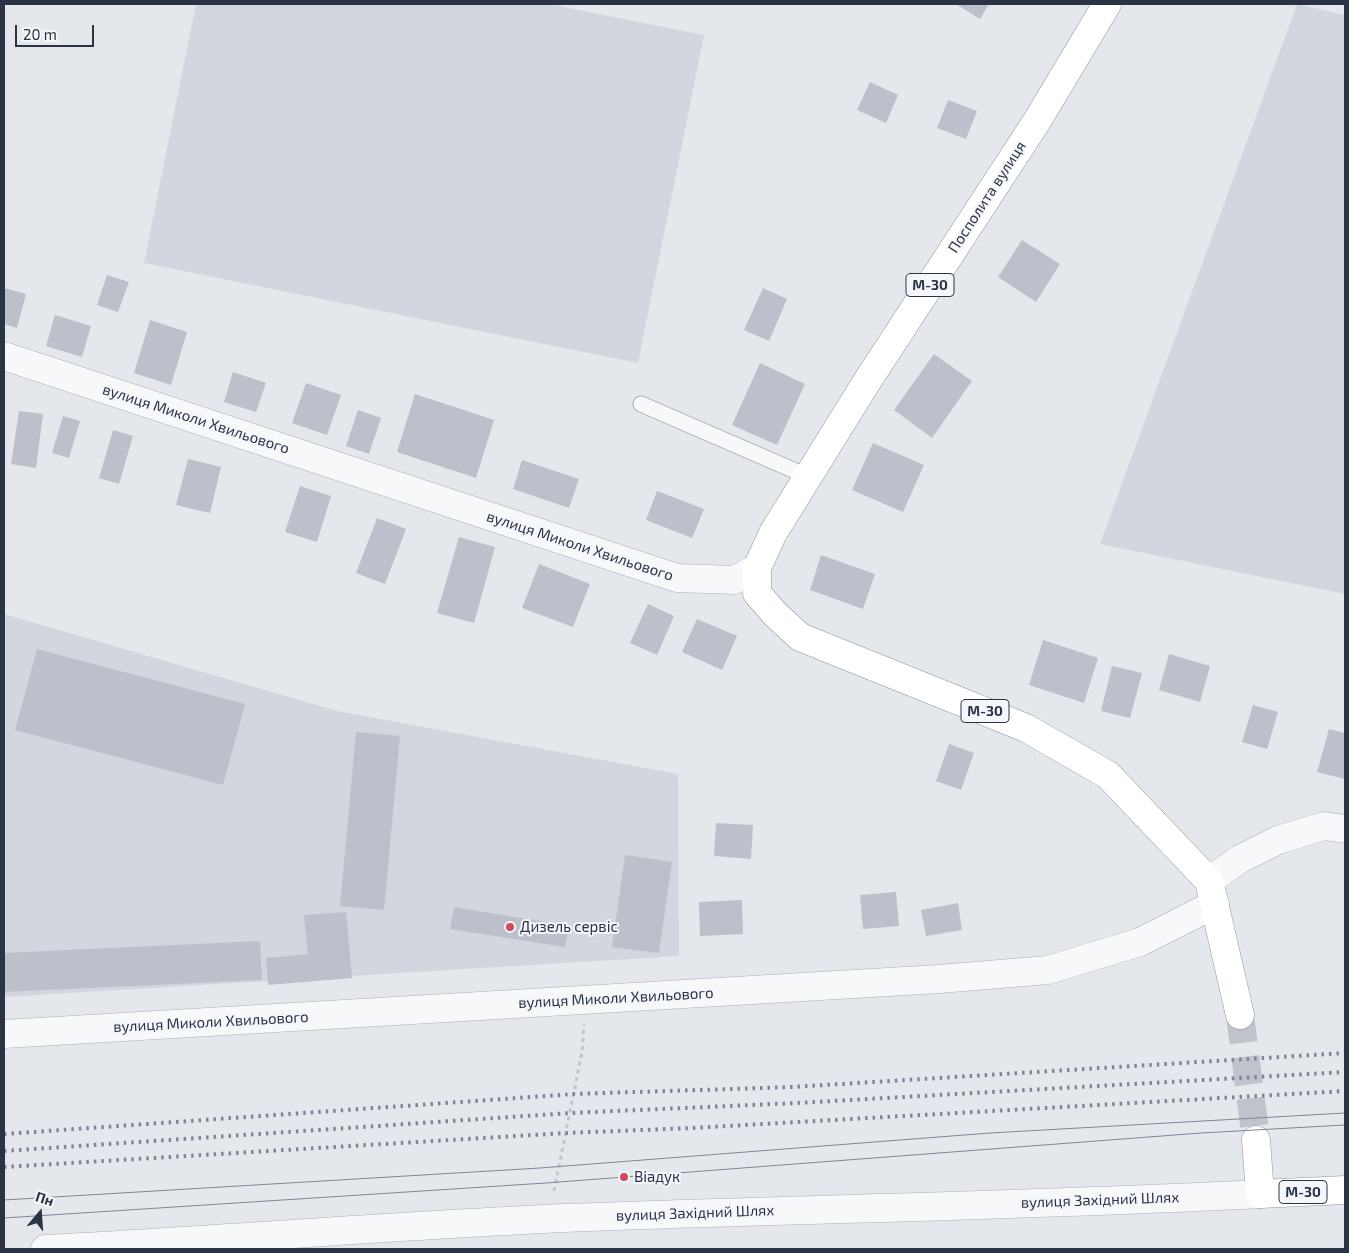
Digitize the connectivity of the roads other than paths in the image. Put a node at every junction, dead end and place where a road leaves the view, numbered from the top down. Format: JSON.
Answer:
{"nodes":[{"id":1,"x":1107,"y":4,"type":"edge"},
{"id":2,"x":4,"y":356,"type":"edge"},
{"id":3,"x":641,"y":404,"type":"dead end"},
{"id":4,"x":807,"y":476,"type":"junction"},
{"id":5,"x":757,"y":568,"type":"junction"},
{"id":6,"x":1345,"y":829,"type":"edge"},
{"id":7,"x":1212,"y":893,"type":"junction"},
{"id":8,"x":1240,"y":1015,"type":"tunnel mouth"},
{"id":9,"x":4,"y":1034,"type":"edge"},
{"id":10,"x":1256,"y":1140,"type":"tunnel mouth"},
{"id":11,"x":1345,"y":1190,"type":"edge"},
{"id":12,"x":1260,"y":1194,"type":"junction"},
{"id":13,"x":45,"y":1249,"type":"edge"}],
"edges":[{"from":1,"to":4,"type":"highway","name":"Посполита вулиця","number":"М-30"},
{"from":2,"to":5,"type":"street","name":"вулиця Миколи Хвильового"},
{"from":3,"to":4,"type":"lane"},
{"from":4,"to":5,"type":"highway","name":"Посполита вулиця","number":"М-30"},
{"from":5,"to":7,"type":"highway","number":"М-30"},
{"from":6,"to":7,"type":"street","name":"вулиця Миколи Хвильового"},
{"from":7,"to":8,"type":"highway"},
{"from":7,"to":9,"type":"street","name":"вулиця Миколи Хвильового"},
{"from":10,"to":12,"type":"highway","number":"М-30"},
{"from":11,"to":12,"type":"highway","name":"вулиця Західний Шлях","number":"М-30"},
{"from":12,"to":13,"type":"street","name":"вулиця Західний Шлях"}]}
